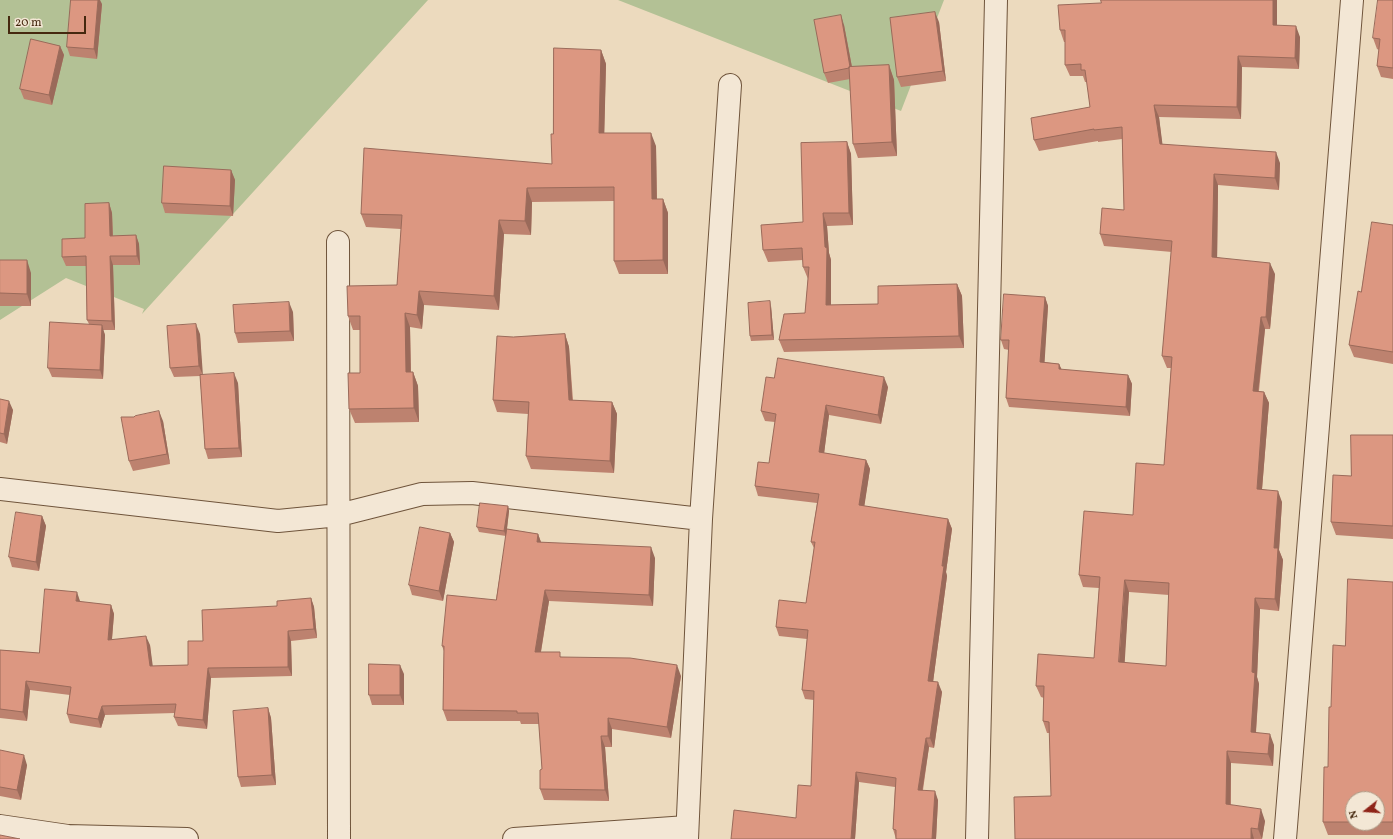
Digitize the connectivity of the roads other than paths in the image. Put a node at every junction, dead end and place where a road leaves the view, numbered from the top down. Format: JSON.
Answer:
{"nodes":[{"id":1,"x":996,"y":0,"type":"edge"},
{"id":2,"x":1352,"y":0,"type":"edge"},
{"id":3,"x":730,"y":85,"type":"dead end"},
{"id":4,"x":338,"y":242,"type":"dead end"},
{"id":5,"x":0,"y":489,"type":"edge"},
{"id":6,"x":339,"y":515,"type":"junction"},
{"id":7,"x":701,"y":519,"type":"junction"},
{"id":8,"x":0,"y":826,"type":"edge"},
{"id":9,"x":687,"y":833,"type":"edge"},
{"id":10,"x":68,"y":838,"type":"edge"},
{"id":11,"x":187,"y":839,"type":"edge"},
{"id":12,"x":339,"y":839,"type":"edge"},
{"id":13,"x":514,"y":839,"type":"edge"},
{"id":14,"x":977,"y":839,"type":"edge"},
{"id":15,"x":1286,"y":839,"type":"edge"}],
"edges":[{"from":1,"to":14,"type":"street"},
{"from":2,"to":15,"type":"street"},
{"from":3,"to":7,"type":"street"},
{"from":4,"to":6,"type":"street"},
{"from":5,"to":6,"type":"street"},
{"from":6,"to":7,"type":"street"},
{"from":6,"to":12,"type":"street"},
{"from":7,"to":9,"type":"street"},
{"from":8,"to":10,"type":"street"},
{"from":9,"to":13,"type":"street"},
{"from":10,"to":11,"type":"street"}]}
